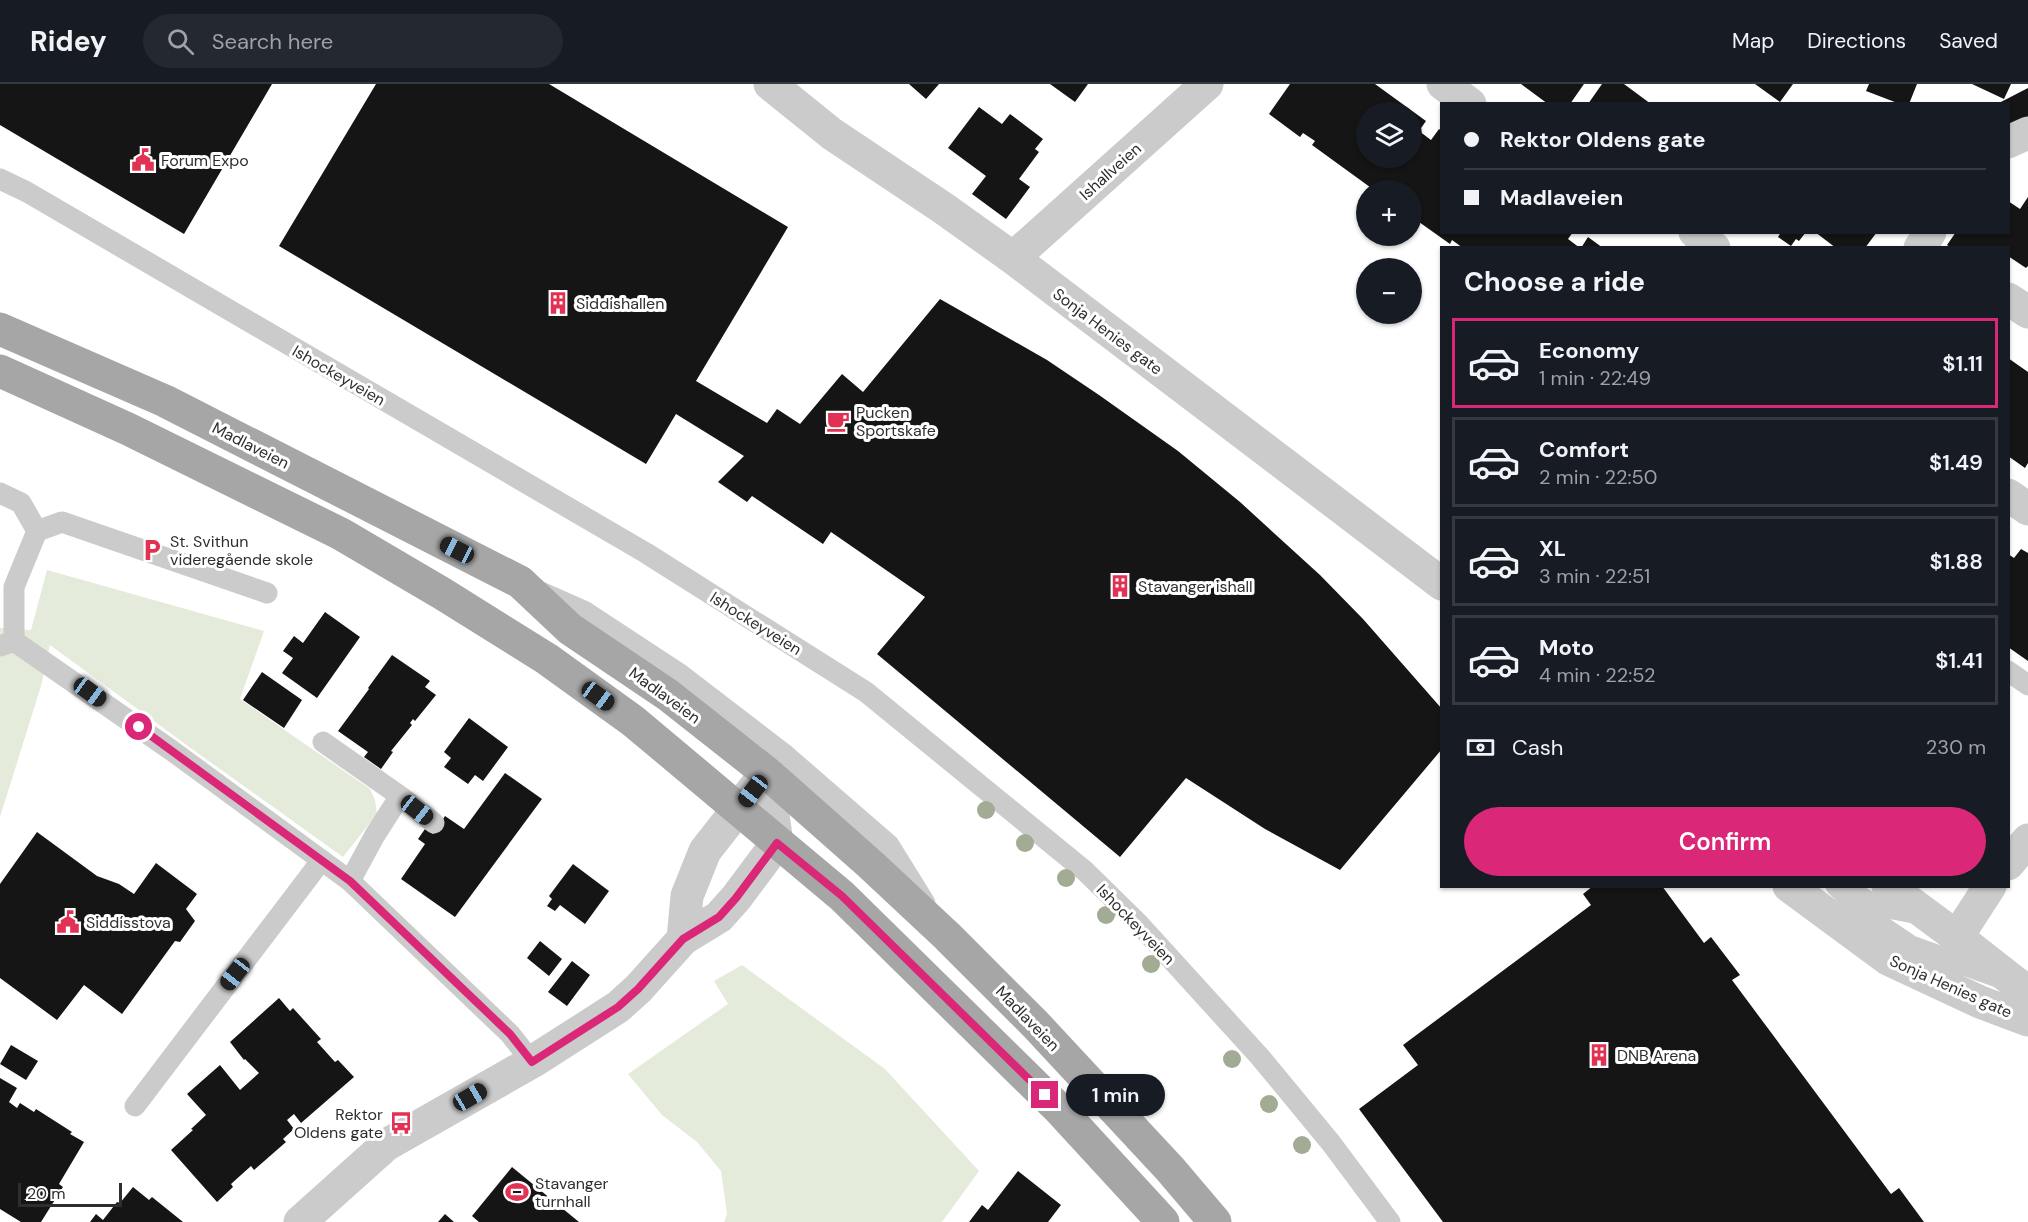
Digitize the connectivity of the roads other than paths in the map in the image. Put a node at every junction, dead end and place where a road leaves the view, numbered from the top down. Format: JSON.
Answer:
{"nodes":[{"id":1,"x":771,"y":84,"type":"edge"},
{"id":2,"x":1207,"y":84,"type":"edge"},
{"id":3,"x":1443,"y":84,"type":"edge"},
{"id":4,"x":1467,"y":102,"type":"edge"},
{"id":5,"x":2028,"y":133,"type":"edge"},
{"id":6,"x":2010,"y":141,"type":"edge"},
{"id":7,"x":0,"y":179,"type":"edge"},
{"id":8,"x":1697,"y":234,"type":"edge"},
{"id":9,"x":1712,"y":246,"type":"edge"},
{"id":10,"x":1012,"y":258,"type":"junction"},
{"id":11,"x":2010,"y":300,"type":"edge"},
{"id":12,"x":2028,"y":312,"type":"edge"},
{"id":13,"x":0,"y":329,"type":"edge"},
{"id":14,"x":0,"y":370,"type":"edge"},
{"id":15,"x":0,"y":493,"type":"edge"},
{"id":16,"x":2010,"y":496,"type":"edge"},
{"id":17,"x":2028,"y":509,"type":"edge"},
{"id":18,"x":37,"y":531,"type":"junction"},
{"id":19,"x":520,"y":582,"type":"junction"},
{"id":20,"x":1440,"y":582,"type":"edge"},
{"id":21,"x":267,"y":593,"type":"dead end"},
{"id":22,"x":5,"y":639,"type":"edge"},
{"id":23,"x":2010,"y":672,"type":"edge"},
{"id":24,"x":2028,"y":685,"type":"edge"},
{"id":25,"x":323,"y":742,"type":"dead end"},
{"id":26,"x":767,"y":773,"type":"junction"},
{"id":27,"x":400,"y":796,"type":"junction"},
{"id":28,"x":739,"y":809,"type":"junction"},
{"id":29,"x":434,"y":823,"type":"dead end"},
{"id":30,"x":2028,"y":840,"type":"edge"},
{"id":31,"x":777,"y":843,"type":"junction"},
{"id":32,"x":321,"y":861,"type":"junction"},
{"id":33,"x":2010,"y":862,"type":"edge"},
{"id":34,"x":350,"y":881,"type":"junction"},
{"id":35,"x":1792,"y":888,"type":"edge"},
{"id":36,"x":1838,"y":888,"type":"edge"},
{"id":37,"x":1846,"y":888,"type":"edge"},
{"id":38,"x":1891,"y":888,"type":"edge"},
{"id":39,"x":1989,"y":888,"type":"edge"},
{"id":40,"x":1929,"y":916,"type":"junction"},
{"id":41,"x":946,"y":936,"type":"junction"},
{"id":42,"x":1957,"y":937,"type":"junction"},
{"id":43,"x":683,"y":939,"type":"junction"},
{"id":44,"x":2023,"y":987,"type":"edge"},
{"id":45,"x":2028,"y":1020,"type":"edge"},
{"id":46,"x":532,"y":1062,"type":"junction"},
{"id":47,"x":135,"y":1106,"type":"dead end"},
{"id":48,"x":300,"y":1222,"type":"edge"},
{"id":49,"x":1163,"y":1222,"type":"edge"},
{"id":50,"x":1215,"y":1222,"type":"edge"},
{"id":51,"x":1390,"y":1222,"type":"edge"}],
"edges":[{"from":1,"to":10,"type":"street","name":"Sonja Henies gate"},
{"from":2,"to":10,"type":"street","name":"Ishallveien"},
{"from":3,"to":4,"type":"street"},
{"from":5,"to":6,"type":"street"},
{"from":7,"to":51,"type":"lane","name":"Ishockeyveien"},
{"from":8,"to":9,"type":"street"},
{"from":10,"to":20,"type":"street","name":"Sonja Henies gate"},
{"from":11,"to":12,"type":"street"},
{"from":13,"to":19,"type":"main road","name":"Madlaveien"},
{"from":14,"to":28,"type":"main road"},
{"from":15,"to":18,"type":"lane"},
{"from":16,"to":17,"type":"street"},
{"from":18,"to":21,"type":"lane"},
{"from":18,"to":22,"type":"lane"},
{"from":19,"to":26,"type":"main road","name":"Madlaveien"},
{"from":19,"to":41,"type":"lane"},
{"from":22,"to":32,"type":"lane"},
{"from":23,"to":24,"type":"lane"},
{"from":25,"to":27,"type":"lane"},
{"from":26,"to":28,"type":"street"},
{"from":26,"to":31,"type":"street"},
{"from":26,"to":41,"type":"main road","name":"Madlaveien"},
{"from":27,"to":29,"type":"lane"},
{"from":27,"to":34,"type":"lane"},
{"from":28,"to":31,"type":"main road"},
{"from":28,"to":43,"type":"street"},
{"from":30,"to":33,"type":"street"},
{"from":31,"to":43,"type":"street"},
{"from":31,"to":49,"type":"main road"},
{"from":32,"to":34,"type":"lane"},
{"from":32,"to":47,"type":"lane"},
{"from":34,"to":46,"type":"lane"},
{"from":35,"to":45,"type":"street","name":"Sonja Henies gate"},
{"from":36,"to":44,"type":"lane"},
{"from":37,"to":40,"type":"lane"},
{"from":38,"to":40,"type":"street","name":"Sonja Henies gate"},
{"from":39,"to":42,"type":"street"},
{"from":40,"to":42,"type":"street","name":"Sonja Henies gate"},
{"from":41,"to":50,"type":"main road","name":"Madlaveien"},
{"from":42,"to":44,"type":"street","name":"Sonja Henies gate"},
{"from":43,"to":46,"type":"street"},
{"from":46,"to":48,"type":"street"}]}
